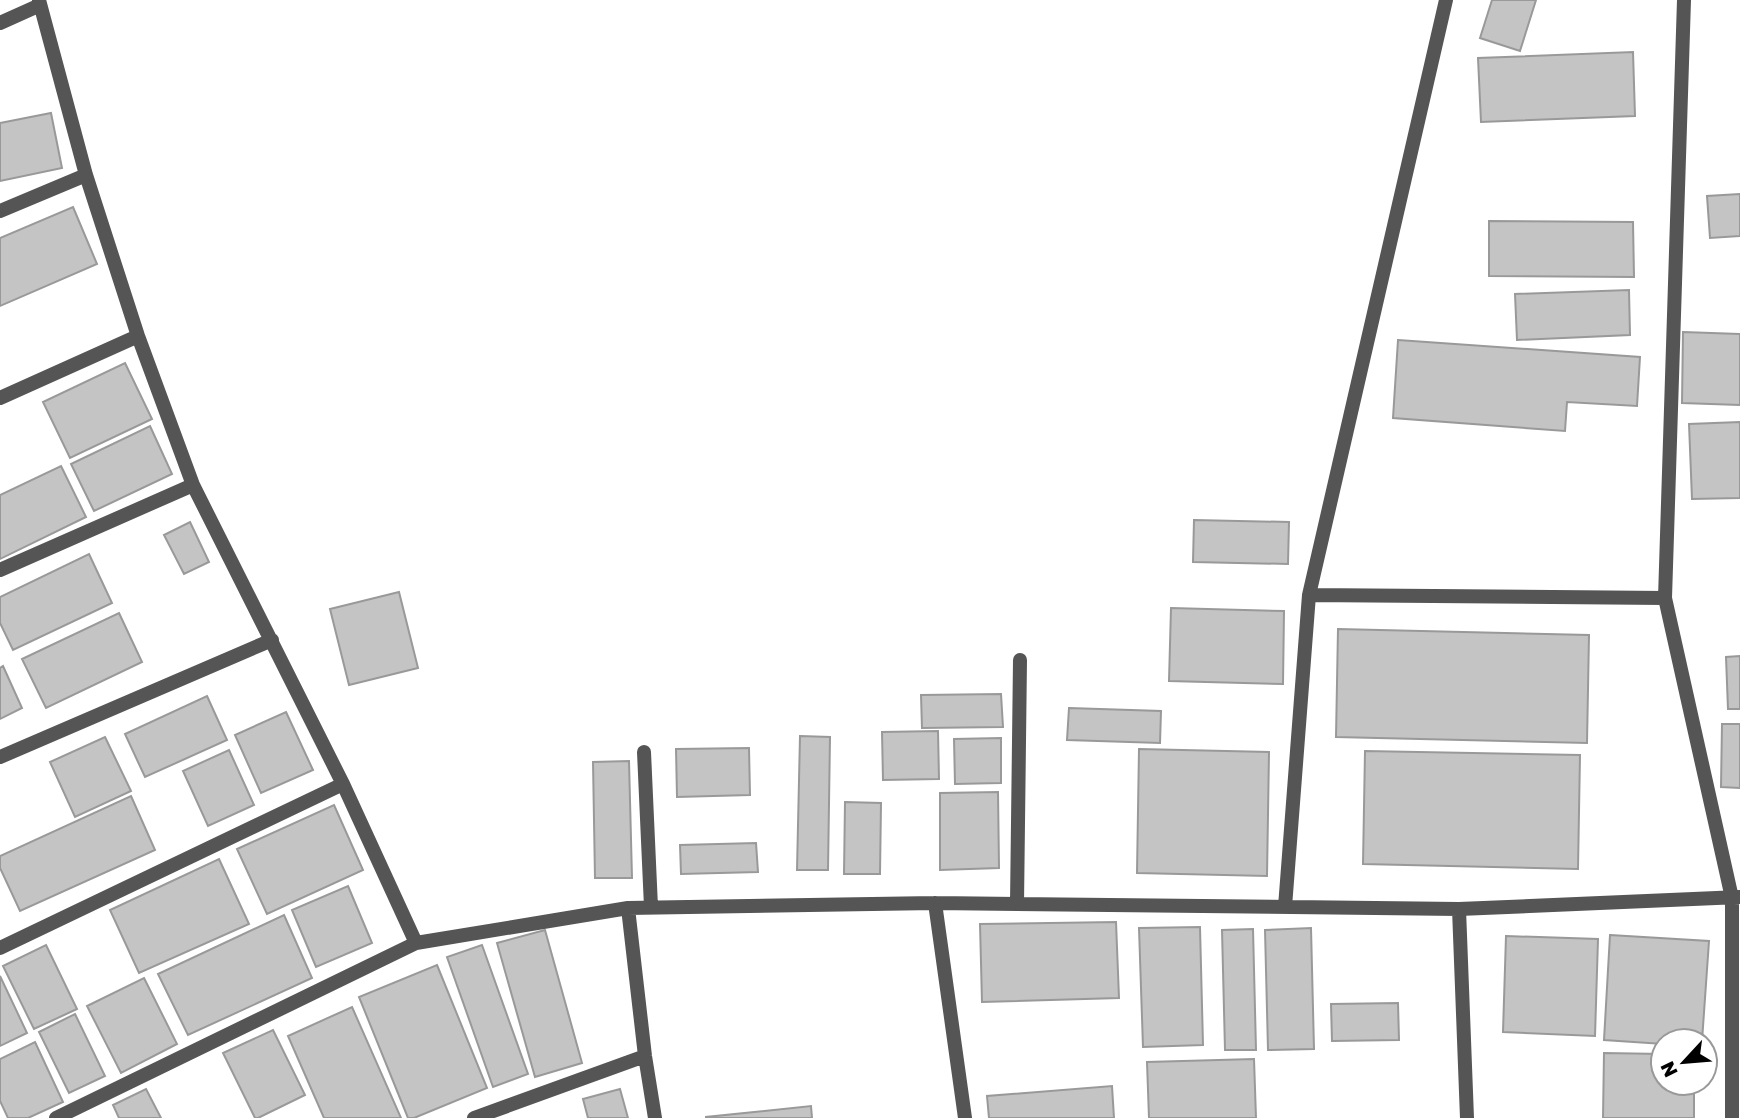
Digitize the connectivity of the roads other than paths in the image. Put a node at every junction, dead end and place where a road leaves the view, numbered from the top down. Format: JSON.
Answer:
{"nodes":[{"id":1,"x":1446,"y":0,"type":"edge"},
{"id":2,"x":1684,"y":0,"type":"edge"},
{"id":3,"x":39,"y":3,"type":"edge"},
{"id":4,"x":0,"y":23,"type":"edge"},
{"id":5,"x":86,"y":175,"type":"junction"},
{"id":6,"x":0,"y":211,"type":"edge"},
{"id":7,"x":138,"y":336,"type":"junction"},
{"id":8,"x":0,"y":398,"type":"edge"},
{"id":9,"x":193,"y":485,"type":"junction"},
{"id":10,"x":0,"y":570,"type":"edge"},
{"id":11,"x":1309,"y":595,"type":"junction"},
{"id":12,"x":1665,"y":598,"type":"junction"},
{"id":13,"x":272,"y":640,"type":"junction"},
{"id":14,"x":1020,"y":660,"type":"dead end"},
{"id":15,"x":644,"y":752,"type":"dead end"},
{"id":16,"x":0,"y":757,"type":"edge"},
{"id":17,"x":343,"y":785,"type":"junction"},
{"id":18,"x":1736,"y":897,"type":"edge"},
{"id":19,"x":935,"y":903,"type":"junction"},
{"id":20,"x":1017,"y":904,"type":"junction"},
{"id":21,"x":651,"y":907,"type":"junction"},
{"id":22,"x":1284,"y":907,"type":"junction"},
{"id":23,"x":628,"y":908,"type":"junction"},
{"id":24,"x":1459,"y":909,"type":"junction"},
{"id":25,"x":416,"y":943,"type":"junction"},
{"id":26,"x":0,"y":948,"type":"edge"},
{"id":27,"x":645,"y":1056,"type":"junction"},
{"id":28,"x":56,"y":1118,"type":"edge"},
{"id":29,"x":474,"y":1118,"type":"edge"},
{"id":30,"x":655,"y":1118,"type":"edge"},
{"id":31,"x":965,"y":1118,"type":"edge"},
{"id":32,"x":1467,"y":1118,"type":"edge"},
{"id":33,"x":1732,"y":1118,"type":"edge"}],
"edges":[{"from":1,"to":11,"type":"street"},
{"from":2,"to":12,"type":"street"},
{"from":3,"to":4,"type":"street"},
{"from":3,"to":5,"type":"street"},
{"from":5,"to":6,"type":"street"},
{"from":5,"to":7,"type":"street"},
{"from":7,"to":8,"type":"street"},
{"from":7,"to":9,"type":"street"},
{"from":9,"to":10,"type":"street"},
{"from":9,"to":13,"type":"street"},
{"from":11,"to":12,"type":"street"},
{"from":11,"to":22,"type":"street"},
{"from":12,"to":18,"type":"street"},
{"from":13,"to":16,"type":"street"},
{"from":13,"to":17,"type":"street"},
{"from":14,"to":20,"type":"street"},
{"from":15,"to":21,"type":"street"},
{"from":17,"to":25,"type":"street"},
{"from":17,"to":26,"type":"street"},
{"from":18,"to":24,"type":"street"},
{"from":18,"to":33,"type":"street"},
{"from":19,"to":20,"type":"street"},
{"from":19,"to":21,"type":"street"},
{"from":19,"to":31,"type":"street"},
{"from":20,"to":22,"type":"street"},
{"from":21,"to":23,"type":"street"},
{"from":22,"to":24,"type":"street"},
{"from":23,"to":25,"type":"street"},
{"from":23,"to":27,"type":"street"},
{"from":24,"to":32,"type":"street"},
{"from":25,"to":28,"type":"street"},
{"from":27,"to":29,"type":"street"},
{"from":27,"to":30,"type":"street"}]}
